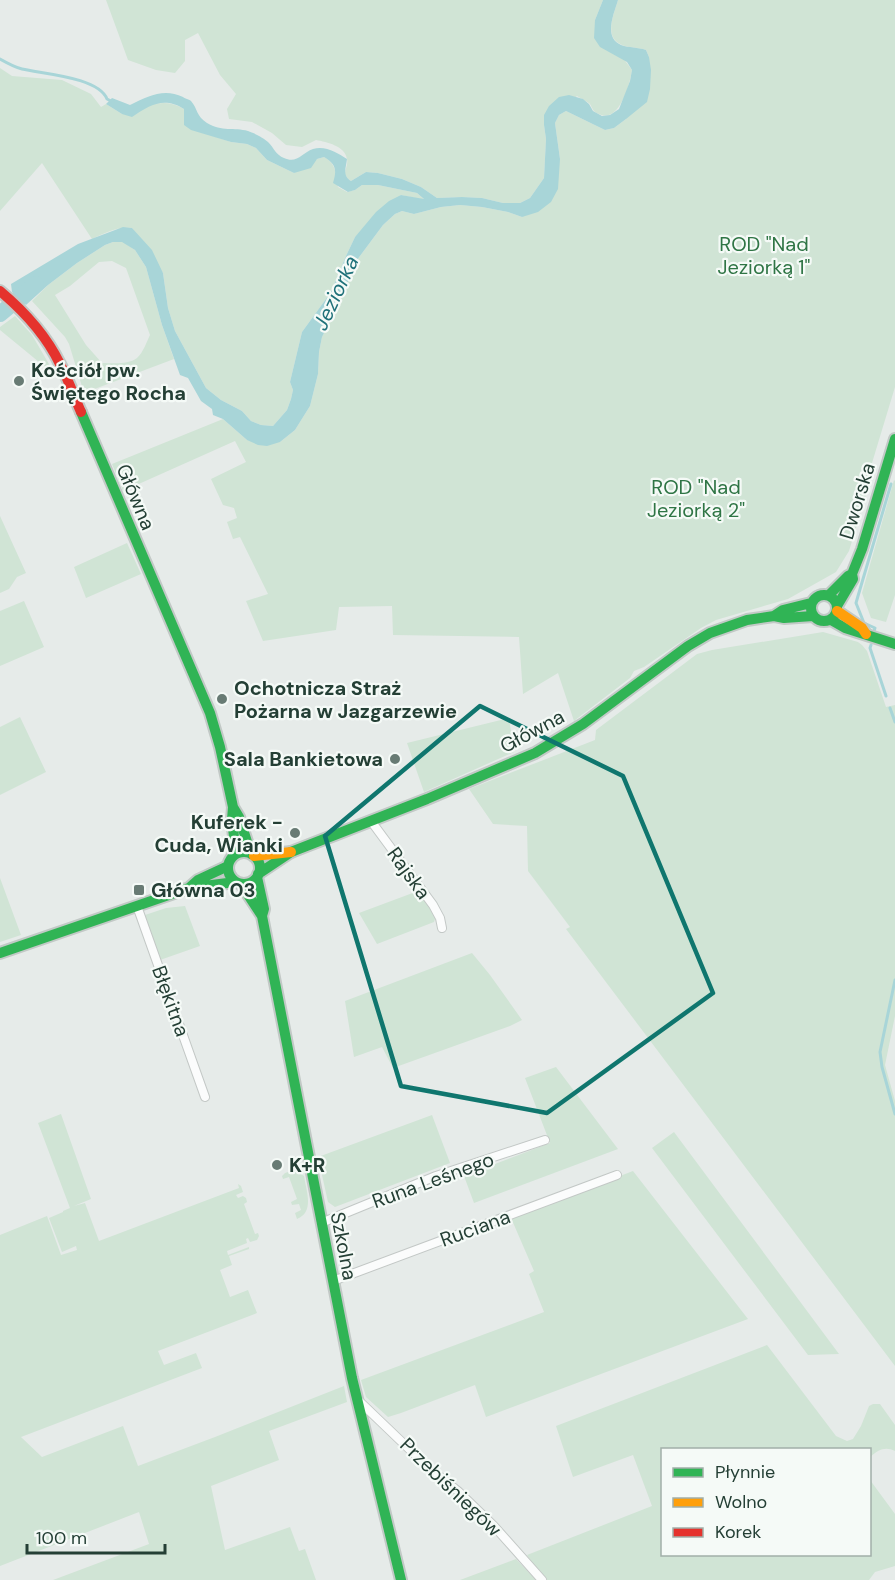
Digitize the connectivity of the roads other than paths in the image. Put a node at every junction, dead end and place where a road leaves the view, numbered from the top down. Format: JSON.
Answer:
{"nodes":[{"id":1,"x":0,"y":291,"type":"edge"},
{"id":2,"x":895,"y":439,"type":"edge"},
{"id":3,"x":852,"y":574,"type":"junction"},
{"id":4,"x":829,"y":596,"type":"junction"},
{"id":5,"x":811,"y":603,"type":"junction"},
{"id":6,"x":835,"y":612,"type":"junction"},
{"id":7,"x":813,"y":615,"type":"junction"},
{"id":8,"x":774,"y":616,"type":"junction"},
{"id":9,"x":895,"y":644,"type":"edge"},
{"id":10,"x":233,"y":807,"type":"junction"},
{"id":11,"x":371,"y":821,"type":"junction"},
{"id":12,"x":291,"y":852,"type":"junction"},
{"id":13,"x":252,"y":855,"type":"junction"},
{"id":14,"x":230,"y":861,"type":"junction"},
{"id":15,"x":258,"y":875,"type":"junction"},
{"id":16,"x":238,"y":883,"type":"junction"},
{"id":17,"x":189,"y":888,"type":"junction"},
{"id":18,"x":137,"y":906,"type":"junction"},
{"id":19,"x":262,"y":916,"type":"junction"},
{"id":20,"x":442,"y":928,"type":"dead end"},
{"id":21,"x":0,"y":952,"type":"edge"},
{"id":22,"x":205,"y":1097,"type":"dead end"},
{"id":23,"x":545,"y":1140,"type":"dead end"},
{"id":24,"x":617,"y":1175,"type":"dead end"},
{"id":25,"x":321,"y":1223,"type":"junction"},
{"id":26,"x":333,"y":1281,"type":"junction"},
{"id":27,"x":356,"y":1398,"type":"junction"},
{"id":28,"x":401,"y":1580,"type":"edge"},
{"id":29,"x":542,"y":1580,"type":"edge"}],
"edges":[{"from":1,"to":10,"type":"street","name":"Główna"},
{"from":2,"to":3,"type":"street","name":"Dworska"},
{"from":3,"to":4,"type":"street","name":"Dworska"},
{"from":3,"to":6,"type":"street","name":"Dworska"},
{"from":4,"to":5,"type":"street"},
{"from":4,"to":6,"type":"street"},
{"from":5,"to":7,"type":"street"},
{"from":5,"to":8,"type":"street","name":"Główna"},
{"from":6,"to":7,"type":"street"},
{"from":6,"to":9,"type":"street"},
{"from":7,"to":8,"type":"street","name":"Główna"},
{"from":8,"to":11,"type":"street","name":"Główna"},
{"from":10,"to":13,"type":"street","name":"Główna"},
{"from":10,"to":14,"type":"street","name":"Główna"},
{"from":11,"to":12,"type":"street","name":"Główna"},
{"from":11,"to":20,"type":"street","name":"Rajska"},
{"from":12,"to":13,"type":"street","name":"Główna"},
{"from":12,"to":15,"type":"street","name":"Główna"},
{"from":13,"to":14,"type":"street"},
{"from":13,"to":15,"type":"street"},
{"from":14,"to":16,"type":"street"},
{"from":14,"to":17,"type":"street"},
{"from":15,"to":16,"type":"street"},
{"from":15,"to":19,"type":"street","name":"Szkolna"},
{"from":16,"to":17,"type":"street"},
{"from":16,"to":19,"type":"street","name":"Szkolna"},
{"from":17,"to":18,"type":"street"},
{"from":18,"to":21,"type":"street"},
{"from":18,"to":22,"type":"street","name":"Błękitna"},
{"from":19,"to":25,"type":"street","name":"Szkolna"},
{"from":23,"to":25,"type":"street","name":"Runa Leśnego"},
{"from":24,"to":26,"type":"street","name":"Ruciana"},
{"from":25,"to":26,"type":"street","name":"Szkolna"},
{"from":26,"to":27,"type":"street","name":"Szkolna"},
{"from":27,"to":28,"type":"street","name":"Szkolna"},
{"from":27,"to":29,"type":"street","name":"Przebiśniegów"}]}
